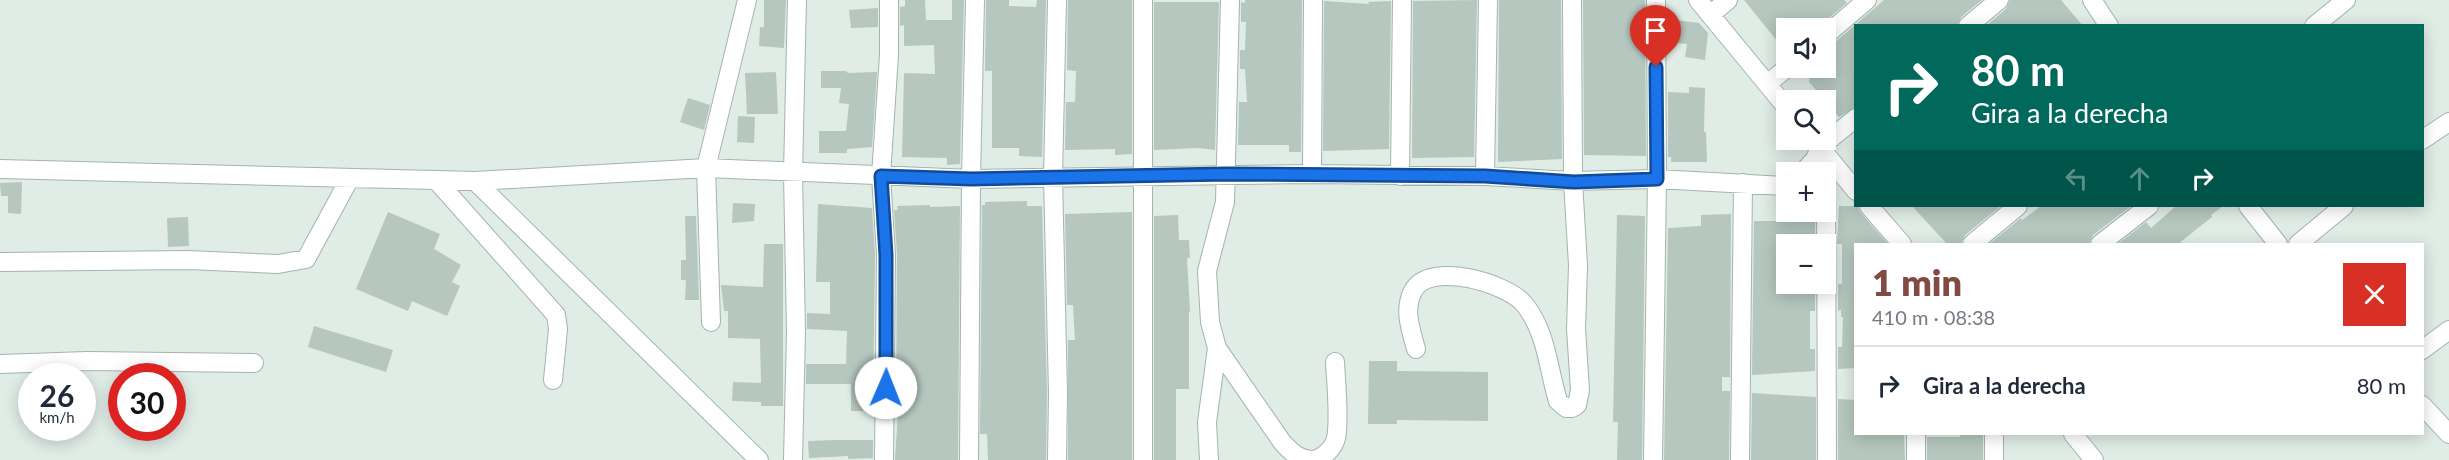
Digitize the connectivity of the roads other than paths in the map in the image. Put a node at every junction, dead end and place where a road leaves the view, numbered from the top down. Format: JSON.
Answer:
{"nodes":[{"id":1,"x":747,"y":0,"type":"edge"},
{"id":2,"x":797,"y":0,"type":"edge"},
{"id":3,"x":889,"y":0,"type":"edge"},
{"id":4,"x":975,"y":0,"type":"edge"},
{"id":5,"x":1057,"y":0,"type":"edge"},
{"id":6,"x":1143,"y":0,"type":"edge"},
{"id":7,"x":1230,"y":0,"type":"edge"},
{"id":8,"x":1313,"y":0,"type":"edge"},
{"id":9,"x":1402,"y":0,"type":"edge"},
{"id":10,"x":1488,"y":0,"type":"edge"},
{"id":11,"x":1572,"y":0,"type":"edge"},
{"id":12,"x":1656,"y":0,"type":"edge"},
{"id":13,"x":1698,"y":0,"type":"edge"},
{"id":14,"x":1728,"y":0,"type":"edge"},
{"id":15,"x":1867,"y":0,"type":"edge"},
{"id":16,"x":1999,"y":0,"type":"edge"},
{"id":17,"x":2092,"y":0,"type":"edge"},
{"id":18,"x":2346,"y":0,"type":"edge"},
{"id":19,"x":1710,"y":15,"type":"junction"},
{"id":20,"x":1970,"y":24,"type":"edge"},
{"id":21,"x":2108,"y":24,"type":"edge"},
{"id":22,"x":2316,"y":24,"type":"edge"},
{"id":23,"x":1836,"y":26,"type":"edge"},
{"id":24,"x":1776,"y":76,"type":"edge"},
{"id":25,"x":1767,"y":84,"type":"junction"},
{"id":26,"x":1776,"y":95,"type":"edge"},
{"id":27,"x":1854,"y":119,"type":"edge"},
{"id":28,"x":2449,"y":122,"type":"edge"},
{"id":29,"x":1836,"y":131,"type":"edge"},
{"id":30,"x":2424,"y":139,"type":"edge"},
{"id":31,"x":1823,"y":150,"type":"edge"},
{"id":32,"x":706,"y":168,"type":"junction"},
{"id":33,"x":0,"y":169,"type":"edge"},
{"id":34,"x":793,"y":173,"type":"junction"},
{"id":35,"x":1226,"y":174,"type":"junction"},
{"id":36,"x":1312,"y":174,"type":"junction"},
{"id":37,"x":881,"y":176,"type":"junction"},
{"id":38,"x":1400,"y":176,"type":"junction"},
{"id":39,"x":1485,"y":176,"type":"junction"},
{"id":40,"x":1053,"y":177,"type":"junction"},
{"id":41,"x":1142,"y":177,"type":"junction"},
{"id":42,"x":350,"y":178,"type":"junction"},
{"id":43,"x":971,"y":179,"type":"junction"},
{"id":44,"x":1657,"y":179,"type":"junction"},
{"id":45,"x":436,"y":180,"type":"junction"},
{"id":46,"x":475,"y":181,"type":"junction"},
{"id":47,"x":1574,"y":182,"type":"junction"},
{"id":48,"x":1743,"y":183,"type":"junction"},
{"id":49,"x":1776,"y":185,"type":"edge"},
{"id":50,"x":1836,"y":189,"type":"edge"},
{"id":51,"x":1854,"y":190,"type":"edge"},
{"id":52,"x":2017,"y":207,"type":"edge"},
{"id":53,"x":2148,"y":207,"type":"edge"},
{"id":54,"x":2249,"y":207,"type":"edge"},
{"id":55,"x":2343,"y":207,"type":"edge"},
{"id":56,"x":1877,"y":208,"type":"edge"},
{"id":57,"x":1826,"y":222,"type":"edge"},
{"id":58,"x":1901,"y":243,"type":"edge"},
{"id":59,"x":1973,"y":243,"type":"edge"},
{"id":60,"x":2101,"y":243,"type":"edge"},
{"id":61,"x":2277,"y":243,"type":"edge"},
{"id":62,"x":2299,"y":243,"type":"edge"},
{"id":63,"x":0,"y":262,"type":"edge"},
{"id":64,"x":711,"y":322,"type":"dead end"},
{"id":65,"x":2449,"y":330,"type":"edge"},
{"id":66,"x":1217,"y":348,"type":"junction"},
{"id":67,"x":1416,"y":349,"type":"dead end"},
{"id":68,"x":2424,"y":349,"type":"edge"},
{"id":69,"x":1335,"y":362,"type":"dead end"},
{"id":70,"x":254,"y":363,"type":"dead end"},
{"id":71,"x":0,"y":364,"type":"edge"},
{"id":72,"x":553,"y":380,"type":"dead end"},
{"id":73,"x":2424,"y":407,"type":"edge"},
{"id":74,"x":2449,"y":434,"type":"edge"},
{"id":75,"x":1916,"y":435,"type":"edge"},
{"id":76,"x":1994,"y":435,"type":"edge"},
{"id":77,"x":2074,"y":435,"type":"edge"},
{"id":78,"x":2089,"y":456,"type":"edge"},
{"id":79,"x":759,"y":460,"type":"edge"},
{"id":80,"x":793,"y":460,"type":"edge"},
{"id":81,"x":884,"y":460,"type":"edge"},
{"id":82,"x":969,"y":460,"type":"edge"},
{"id":83,"x":1057,"y":460,"type":"edge"},
{"id":84,"x":1143,"y":460,"type":"edge"},
{"id":85,"x":1209,"y":460,"type":"edge"},
{"id":86,"x":1653,"y":460,"type":"edge"},
{"id":87,"x":1740,"y":460,"type":"edge"},
{"id":88,"x":1827,"y":460,"type":"edge"},
{"id":89,"x":1916,"y":460,"type":"edge"},
{"id":90,"x":1994,"y":460,"type":"edge"}],
"edges":[{"from":1,"to":32,"type":"street"},
{"from":2,"to":34,"type":"street"},
{"from":3,"to":37,"type":"street"},
{"from":4,"to":43,"type":"street"},
{"from":5,"to":40,"type":"street"},
{"from":6,"to":41,"type":"street"},
{"from":7,"to":35,"type":"street"},
{"from":8,"to":36,"type":"street"},
{"from":9,"to":38,"type":"street"},
{"from":10,"to":39,"type":"street"},
{"from":11,"to":47,"type":"street"},
{"from":12,"to":44,"type":"street"},
{"from":13,"to":19,"type":"street"},
{"from":14,"to":19,"type":"street"},
{"from":15,"to":23,"type":"street"},
{"from":16,"to":20,"type":"street"},
{"from":17,"to":21,"type":"street"},
{"from":18,"to":22,"type":"street"},
{"from":19,"to":25,"type":"street"},
{"from":24,"to":25,"type":"street"},
{"from":25,"to":26,"type":"street"},
{"from":27,"to":29,"type":"street"},
{"from":28,"to":30,"type":"street"},
{"from":31,"to":51,"type":"street"},
{"from":32,"to":34,"type":"street"},
{"from":32,"to":46,"type":"street"},
{"from":32,"to":64,"type":"street"},
{"from":33,"to":42,"type":"street"},
{"from":34,"to":37,"type":"street"},
{"from":34,"to":80,"type":"street"},
{"from":35,"to":36,"type":"street"},
{"from":35,"to":41,"type":"street"},
{"from":35,"to":66,"type":"street"},
{"from":36,"to":38,"type":"street"},
{"from":37,"to":43,"type":"street"},
{"from":37,"to":81,"type":"street"},
{"from":38,"to":39,"type":"street"},
{"from":39,"to":47,"type":"street"},
{"from":40,"to":41,"type":"street"},
{"from":40,"to":43,"type":"street"},
{"from":40,"to":83,"type":"street"},
{"from":41,"to":84,"type":"street"},
{"from":42,"to":45,"type":"street"},
{"from":42,"to":63,"type":"street"},
{"from":43,"to":82,"type":"street"},
{"from":44,"to":47,"type":"street"},
{"from":44,"to":48,"type":"street"},
{"from":44,"to":86,"type":"street"},
{"from":45,"to":46,"type":"street"},
{"from":45,"to":72,"type":"street"},
{"from":46,"to":79,"type":"street"},
{"from":47,"to":67,"type":"street"},
{"from":48,"to":49,"type":"street"},
{"from":48,"to":87,"type":"street"},
{"from":50,"to":51,"type":"street"},
{"from":52,"to":59,"type":"street"},
{"from":53,"to":60,"type":"street"},
{"from":54,"to":61,"type":"street"},
{"from":55,"to":62,"type":"street"},
{"from":56,"to":58,"type":"street"},
{"from":57,"to":88,"type":"street"},
{"from":65,"to":68,"type":"street"},
{"from":66,"to":69,"type":"street"},
{"from":66,"to":85,"type":"street"},
{"from":70,"to":71,"type":"street"},
{"from":73,"to":74,"type":"street"},
{"from":75,"to":89,"type":"street"},
{"from":76,"to":90,"type":"street"},
{"from":77,"to":78,"type":"street"}]}
